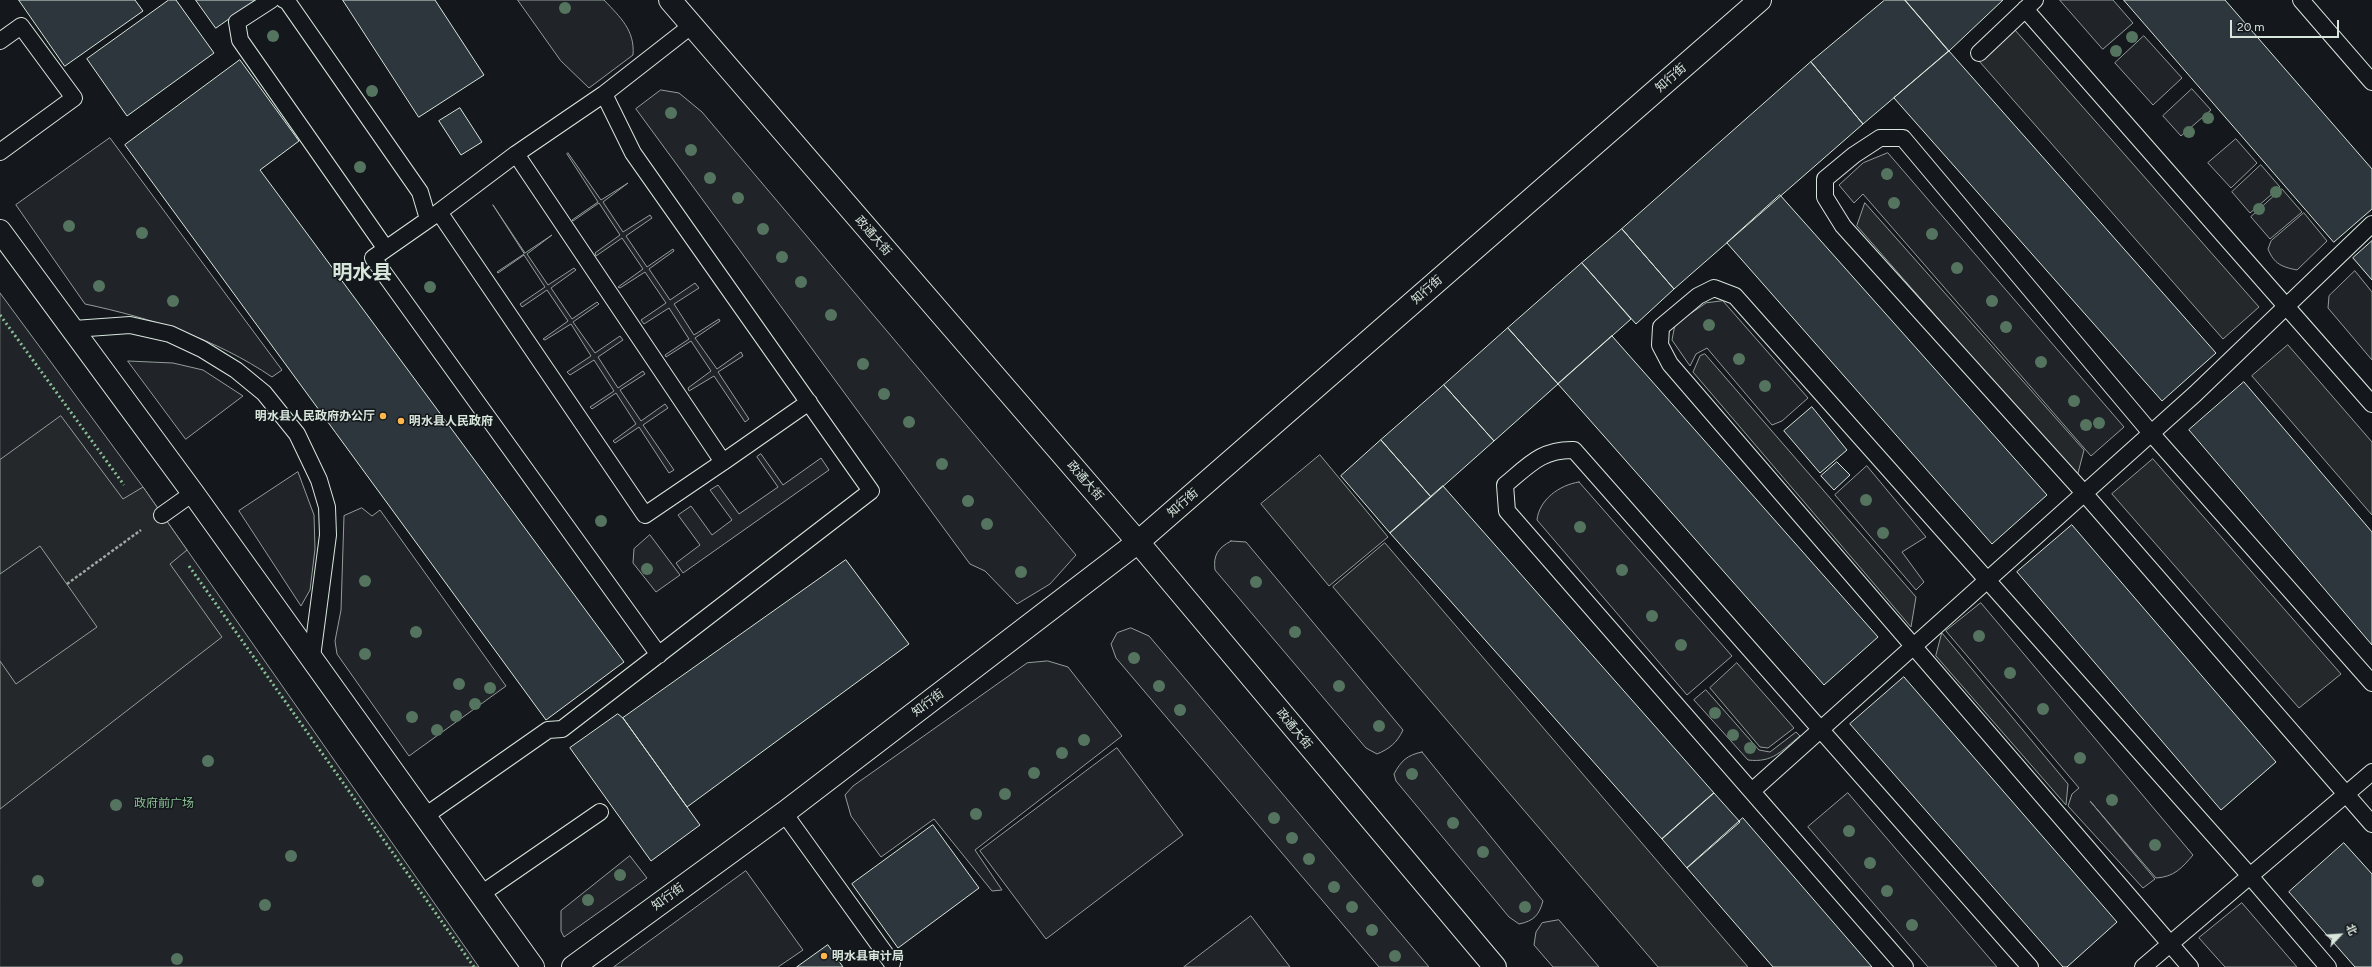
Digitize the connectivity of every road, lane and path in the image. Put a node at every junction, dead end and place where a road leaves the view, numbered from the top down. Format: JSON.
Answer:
{"nodes":[{"id":1,"x":271,"y":0,"type":"edge"},
{"id":2,"x":284,"y":0,"type":"edge"},
{"id":3,"x":670,"y":0,"type":"edge"},
{"id":4,"x":1760,"y":0,"type":"edge"},
{"id":5,"x":2301,"y":0,"type":"edge"},
{"id":6,"x":2030,"y":4,"type":"edge"},
{"id":7,"x":691,"y":26,"type":"junction"},
{"id":8,"x":0,"y":41,"type":"edge"},
{"id":9,"x":1979,"y":53,"type":"dead end"},
{"id":10,"x":2372,"y":82,"type":"edge"},
{"id":11,"x":604,"y":94,"type":"junction"},
{"id":12,"x":0,"y":152,"type":"edge"},
{"id":13,"x":516,"y":154,"type":"junction"},
{"id":14,"x":433,"y":216,"type":"junction"},
{"id":15,"x":2372,"y":224,"type":"edge"},
{"id":16,"x":0,"y":231,"type":"edge"},
{"id":17,"x":386,"y":249,"type":"junction"},
{"id":18,"x":2287,"y":306,"type":"junction"},
{"id":19,"x":74,"y":329,"type":"junction"},
{"id":20,"x":809,"y":402,"type":"junction"},
{"id":21,"x":2372,"y":404,"type":"edge"},
{"id":22,"x":2151,"y":433,"type":"junction"},
{"id":23,"x":723,"y":462,"type":"junction"},
{"id":24,"x":193,"y":493,"type":"junction"},
{"id":25,"x":2084,"y":494,"type":"junction"},
{"id":26,"x":162,"y":515,"type":"joint"},
{"id":27,"x":1138,"y":542,"type":"junction"},
{"id":28,"x":1987,"y":580,"type":"junction"},
{"id":29,"x":67,"y":584,"type":"dead end"},
{"id":30,"x":1913,"y":646,"type":"junction"},
{"id":31,"x":659,"y":655,"type":"junction"},
{"id":32,"x":312,"y":657,"type":"junction"},
{"id":33,"x":2372,"y":683,"type":"edge"},
{"id":34,"x":1821,"y":729,"type":"junction"},
{"id":35,"x":2372,"y":772,"type":"edge"},
{"id":36,"x":1752,"y":791,"type":"junction"},
{"id":37,"x":2346,"y":794,"type":"junction"},
{"id":38,"x":600,"y":812,"type":"dead end"},
{"id":39,"x":784,"y":813,"type":"junction"},
{"id":40,"x":425,"y":816,"type":"junction"},
{"id":41,"x":2372,"y":824,"type":"edge"},
{"id":42,"x":2250,"y":876,"type":"junction"},
{"id":43,"x":481,"y":894,"type":"junction"},
{"id":44,"x":2170,"y":944,"type":"junction"},
{"id":45,"x":892,"y":962,"type":"dead end"},
{"id":46,"x":533,"y":967,"type":"edge"},
{"id":47,"x":573,"y":967,"type":"edge"},
{"id":48,"x":1495,"y":967,"type":"edge"},
{"id":49,"x":1905,"y":967,"type":"edge"},
{"id":50,"x":2030,"y":967,"type":"edge"},
{"id":51,"x":2144,"y":967,"type":"edge"},
{"id":52,"x":2190,"y":967,"type":"edge"},
{"id":53,"x":2328,"y":967,"type":"edge"}],
"edges":[{"from":1,"to":17,"type":"lane"},
{"from":2,"to":14,"type":"lane"},
{"from":3,"to":7,"type":"street","name":"政通大街"},
{"from":4,"to":27,"type":"street","name":"知行街"},
{"from":5,"to":10,"type":"lane"},
{"from":6,"to":9,"type":"lane"},
{"from":6,"to":18,"type":"lane"},
{"from":7,"to":11,"type":"lane"},
{"from":7,"to":27,"type":"street","name":"政通大街"},
{"from":8,"to":12,"type":"lane"},
{"from":11,"to":13,"type":"lane"},
{"from":11,"to":20,"type":"lane"},
{"from":13,"to":14,"type":"lane"},
{"from":13,"to":23,"type":"lane"},
{"from":14,"to":17,"type":"lane"},
{"from":14,"to":23,"type":"lane"},
{"from":15,"to":18,"type":"lane"},
{"from":16,"to":19,"type":"street"},
{"from":17,"to":31,"type":"lane"},
{"from":18,"to":21,"type":"lane"},
{"from":18,"to":22,"type":"lane"},
{"from":19,"to":24,"type":"street"},
{"from":19,"to":32,"type":"lane"},
{"from":20,"to":23,"type":"lane"},
{"from":20,"to":31,"type":"lane"},
{"from":22,"to":25,"type":"lane"},
{"from":22,"to":25,"type":"lane"},
{"from":22,"to":33,"type":"lane"},
{"from":24,"to":26,"type":"lane"},
{"from":24,"to":32,"type":"street"},
{"from":25,"to":28,"type":"lane"},
{"from":25,"to":37,"type":"lane"},
{"from":26,"to":29,"type":"path"},
{"from":27,"to":39,"type":"street","name":"知行街"},
{"from":27,"to":48,"type":"street","name":"政通大街"},
{"from":28,"to":30,"type":"lane"},
{"from":28,"to":30,"type":"lane"},
{"from":28,"to":42,"type":"lane"},
{"from":30,"to":34,"type":"lane"},
{"from":30,"to":44,"type":"lane"},
{"from":31,"to":40,"type":"lane"},
{"from":32,"to":40,"type":"street"},
{"from":34,"to":36,"type":"lane"},
{"from":34,"to":36,"type":"lane"},
{"from":34,"to":50,"type":"lane"},
{"from":35,"to":37,"type":"lane"},
{"from":36,"to":49,"type":"lane"},
{"from":37,"to":41,"type":"lane"},
{"from":37,"to":42,"type":"lane"},
{"from":38,"to":43,"type":"lane"},
{"from":39,"to":45,"type":"lane"},
{"from":39,"to":47,"type":"street","name":"知行街"},
{"from":40,"to":43,"type":"street"},
{"from":42,"to":44,"type":"lane"},
{"from":42,"to":53,"type":"lane"},
{"from":43,"to":46,"type":"street"},
{"from":44,"to":51,"type":"lane"},
{"from":44,"to":52,"type":"lane"}]}
